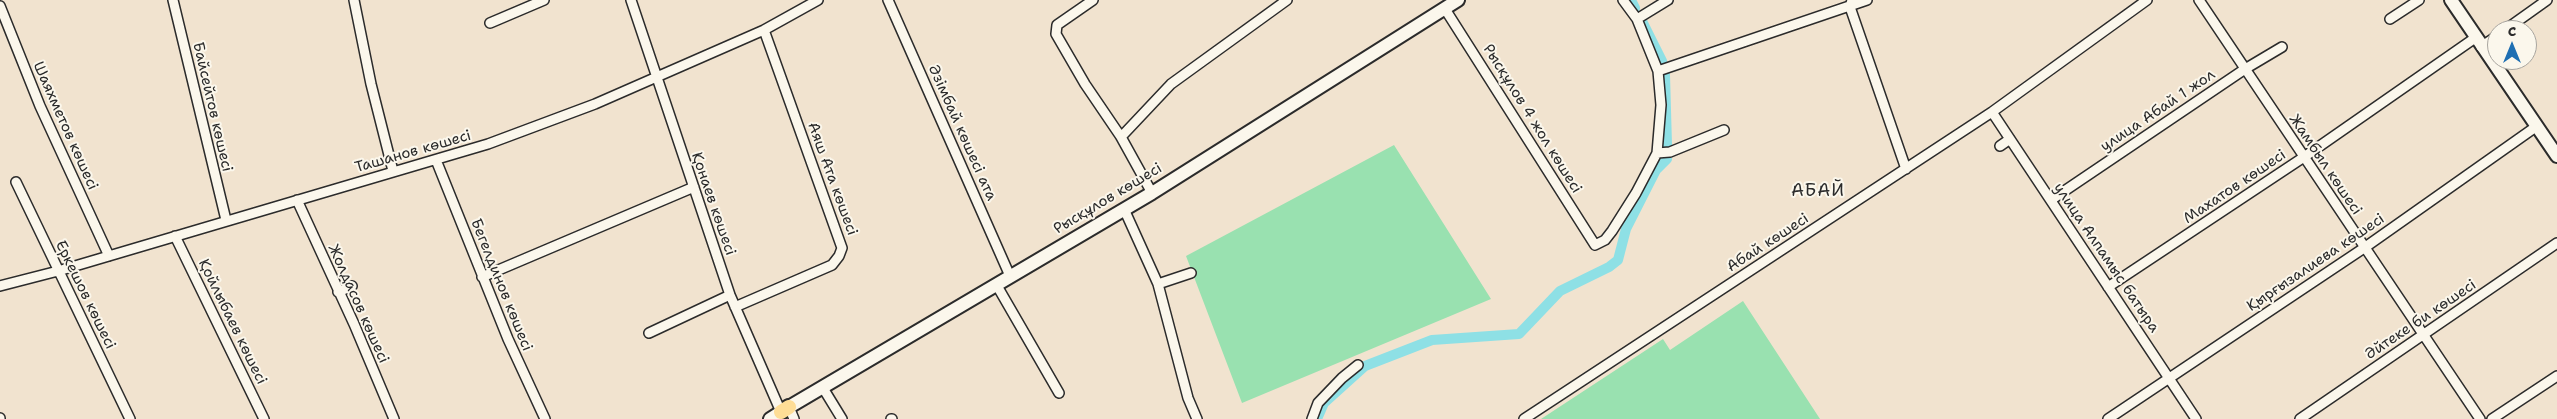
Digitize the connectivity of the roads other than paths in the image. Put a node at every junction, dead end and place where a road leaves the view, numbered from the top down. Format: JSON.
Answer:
{"nodes":[{"id":1,"x":174,"y":0,"type":"edge"},
{"id":2,"x":354,"y":0,"type":"edge"},
{"id":3,"x":544,"y":0,"type":"edge"},
{"id":4,"x":631,"y":0,"type":"edge"},
{"id":5,"x":818,"y":0,"type":"edge"},
{"id":6,"x":888,"y":0,"type":"edge"},
{"id":7,"x":1093,"y":0,"type":"edge"},
{"id":8,"x":1287,"y":0,"type":"edge"},
{"id":9,"x":1458,"y":0,"type":"edge"},
{"id":10,"x":1623,"y":0,"type":"edge"},
{"id":11,"x":1668,"y":0,"type":"edge"},
{"id":12,"x":1868,"y":0,"type":"edge"},
{"id":13,"x":2147,"y":0,"type":"edge"},
{"id":14,"x":2199,"y":0,"type":"edge"},
{"id":15,"x":2420,"y":0,"type":"edge"},
{"id":16,"x":2451,"y":0,"type":"edge"},
{"id":17,"x":2547,"y":0,"type":"edge"},
{"id":18,"x":800,"y":4,"type":"edge"},
{"id":19,"x":1851,"y":4,"type":"edge"},
{"id":20,"x":0,"y":6,"type":"edge"},
{"id":21,"x":1445,"y":9,"type":"junction"},
{"id":22,"x":1637,"y":19,"type":"junction"},
{"id":23,"x":2390,"y":19,"type":"dead end"},
{"id":24,"x":2519,"y":20,"type":"edge"},
{"id":25,"x":490,"y":23,"type":"dead end"},
{"id":26,"x":764,"y":30,"type":"junction"},
{"id":27,"x":2487,"y":40,"type":"edge"},
{"id":28,"x":2478,"y":43,"type":"junction"},
{"id":29,"x":2282,"y":47,"type":"dead end"},
{"id":30,"x":2245,"y":69,"type":"junction"},
{"id":31,"x":1658,"y":70,"type":"junction"},
{"id":32,"x":655,"y":78,"type":"junction"},
{"id":33,"x":1992,"y":112,"type":"junction"},
{"id":34,"x":2537,"y":126,"type":"junction"},
{"id":35,"x":1724,"y":130,"type":"dead end"},
{"id":36,"x":1120,"y":137,"type":"junction"},
{"id":37,"x":2010,"y":139,"type":"junction"},
{"id":38,"x":2000,"y":146,"type":"dead end"},
{"id":39,"x":1657,"y":153,"type":"junction"},
{"id":40,"x":2557,"y":156,"type":"edge"},
{"id":41,"x":2304,"y":157,"type":"junction"},
{"id":42,"x":436,"y":160,"type":"junction"},
{"id":43,"x":1906,"y":168,"type":"junction"},
{"id":44,"x":393,"y":171,"type":"junction"},
{"id":45,"x":16,"y":182,"type":"dead end"},
{"id":46,"x":694,"y":187,"type":"junction"},
{"id":47,"x":1152,"y":193,"type":"junction"},
{"id":48,"x":297,"y":200,"type":"junction"},
{"id":49,"x":2051,"y":200,"type":"junction"},
{"id":50,"x":1124,"y":209,"type":"junction"},
{"id":51,"x":226,"y":220,"type":"junction"},
{"id":52,"x":175,"y":236,"type":"junction"},
{"id":53,"x":2557,"y":243,"type":"edge"},
{"id":54,"x":2364,"y":248,"type":"junction"},
{"id":55,"x":109,"y":256,"type":"junction"},
{"id":56,"x":58,"y":271,"type":"junction"},
{"id":57,"x":1191,"y":273,"type":"dead end"},
{"id":58,"x":1010,"y":276,"type":"junction"},
{"id":59,"x":482,"y":277,"type":"junction"},
{"id":60,"x":996,"y":284,"type":"junction"},
{"id":61,"x":1158,"y":284,"type":"junction"},
{"id":62,"x":0,"y":286,"type":"edge"},
{"id":63,"x":352,"y":286,"type":"dead end"},
{"id":64,"x":2108,"y":287,"type":"junction"},
{"id":65,"x":338,"y":292,"type":"junction"},
{"id":66,"x":730,"y":295,"type":"junction"},
{"id":67,"x":735,"y":307,"type":"junction"},
{"id":68,"x":649,"y":333,"type":"dead end"},
{"id":69,"x":2423,"y":335,"type":"junction"},
{"id":70,"x":1358,"y":365,"type":"dead end"},
{"id":71,"x":2557,"y":376,"type":"edge"},
{"id":72,"x":2170,"y":377,"type":"junction"},
{"id":73,"x":823,"y":388,"type":"junction"},
{"id":74,"x":1059,"y":394,"type":"dead end"},
{"id":75,"x":784,"y":414,"type":"edge"},
{"id":76,"x":130,"y":419,"type":"edge"},
{"id":77,"x":264,"y":419,"type":"edge"},
{"id":78,"x":394,"y":419,"type":"edge"},
{"id":79,"x":544,"y":419,"type":"edge"},
{"id":80,"x":842,"y":419,"type":"edge"},
{"id":81,"x":1198,"y":419,"type":"edge"},
{"id":82,"x":1312,"y":419,"type":"edge"},
{"id":83,"x":1524,"y":419,"type":"edge"},
{"id":84,"x":2108,"y":419,"type":"edge"},
{"id":85,"x":2196,"y":419,"type":"edge"},
{"id":86,"x":2300,"y":419,"type":"edge"},
{"id":87,"x":2480,"y":419,"type":"edge"},
{"id":88,"x":2492,"y":419,"type":"edge"}],
"edges":[{"from":1,"to":51,"type":"street","name":"Байсейтов көшесі"},
{"from":2,"to":44,"type":"street"},
{"from":3,"to":25,"type":"street"},
{"from":4,"to":32,"type":"street","name":"Қонаев көшесі"},
{"from":5,"to":18,"type":"street","name":"Ташанов көшесі"},
{"from":6,"to":58,"type":"street","name":"Әзімбай көшесі ата"},
{"from":7,"to":36,"type":"street"},
{"from":8,"to":36,"type":"street"},
{"from":9,"to":21,"type":"main road","name":"Рысқұлов көшесі"},
{"from":10,"to":22,"type":"street"},
{"from":11,"to":22,"type":"street"},
{"from":12,"to":19,"type":"street"},
{"from":13,"to":33,"type":"street","name":"Абай көшесі"},
{"from":14,"to":30,"type":"street","name":"Жамбыл көшесі"},
{"from":15,"to":23,"type":"street"},
{"from":16,"to":28,"type":"main road"},
{"from":17,"to":24,"type":"street"},
{"from":18,"to":26,"type":"street","name":"Ташанов көшесі"},
{"from":19,"to":31,"type":"street"},
{"from":19,"to":43,"type":"street"},
{"from":20,"to":55,"type":"street","name":"Шаяхметов көшесі"},
{"from":21,"to":39,"type":"street","name":"Рысқұлов 4 жол көшесі"},
{"from":21,"to":47,"type":"main road","name":"Рысқұлов көшесі"},
{"from":22,"to":31,"type":"street"},
{"from":26,"to":32,"type":"street","name":"Ташанов көшесі"},
{"from":26,"to":67,"type":"street","name":"Аяш Ата көшесі"},
{"from":27,"to":28,"type":"street","name":"Махатов көшесі"},
{"from":28,"to":34,"type":"main road"},
{"from":28,"to":41,"type":"street","name":"Махатов көшесі"},
{"from":29,"to":30,"type":"street","name":"улица Абай 1 жол"},
{"from":30,"to":41,"type":"street","name":"Жамбыл көшесі"},
{"from":30,"to":49,"type":"street","name":"улица Абай 1 жол"},
{"from":31,"to":39,"type":"street"},
{"from":32,"to":42,"type":"street","name":"Ташанов көшесі"},
{"from":32,"to":46,"type":"street","name":"Қонаев көшесі"},
{"from":33,"to":37,"type":"street","name":"улица Алпамыс батыра"},
{"from":33,"to":43,"type":"street","name":"Абай көшесі"},
{"from":34,"to":40,"type":"main road"},
{"from":34,"to":54,"type":"street","name":"Қырғызалиева көшесі"},
{"from":35,"to":39,"type":"street"},
{"from":36,"to":47,"type":"street"},
{"from":37,"to":38,"type":"street"},
{"from":37,"to":49,"type":"street","name":"улица Алпамыс батыра"},
{"from":41,"to":54,"type":"street","name":"Жамбыл көшесі"},
{"from":41,"to":64,"type":"street","name":"Махатов көшесі"},
{"from":42,"to":44,"type":"street","name":"Ташанов көшесі"},
{"from":42,"to":59,"type":"street","name":"Бегелдинов көшесі"},
{"from":43,"to":83,"type":"street","name":"Абай көшесі"},
{"from":44,"to":48,"type":"street","name":"Ташанов көшесі"},
{"from":45,"to":56,"type":"street","name":"Еркешов көшесі"},
{"from":46,"to":59,"type":"street"},
{"from":46,"to":66,"type":"street","name":"Қонаев көшесі"},
{"from":47,"to":50,"type":"main road","name":"Рысқұлов көшесі"},
{"from":48,"to":51,"type":"street","name":"Ташанов көшесі"},
{"from":48,"to":65,"type":"street","name":"Жолдасов көшесі"},
{"from":49,"to":64,"type":"street","name":"улица Алпамыс батыра"},
{"from":50,"to":58,"type":"main road","name":"Рысқұлов көшесі"},
{"from":50,"to":61,"type":"street"},
{"from":51,"to":52,"type":"street","name":"Ташанов көшесі"},
{"from":52,"to":55,"type":"street","name":"Ташанов көшесі"},
{"from":52,"to":77,"type":"street","name":"Қойлыбаев көшесі"},
{"from":53,"to":69,"type":"street","name":"Әйтеке би көшесі"},
{"from":54,"to":69,"type":"street","name":"Жамбыл көшесі"},
{"from":54,"to":72,"type":"street","name":"Қырғызалиева көшесі"},
{"from":55,"to":56,"type":"street","name":"Ташанов көшесі"},
{"from":56,"to":62,"type":"street","name":"Ташанов көшесі"},
{"from":56,"to":76,"type":"street","name":"Еркешов көшесі"},
{"from":57,"to":61,"type":"street"},
{"from":58,"to":60,"type":"main road","name":"Рысқұлов көшесі"},
{"from":59,"to":79,"type":"street","name":"Бегелдинов көшесі"},
{"from":60,"to":73,"type":"main road","name":"Рысқұлов көшесі"},
{"from":60,"to":74,"type":"street"},
{"from":61,"to":81,"type":"street"},
{"from":63,"to":65,"type":"street"},
{"from":64,"to":72,"type":"street","name":"улица Алпамыс батыра"},
{"from":65,"to":78,"type":"street","name":"Жолдасов көшесі"},
{"from":66,"to":67,"type":"street","name":"Қонаев көшесі"},
{"from":66,"to":68,"type":"street"},
{"from":67,"to":75,"type":"street","name":"Қонаев көшесі"},
{"from":69,"to":86,"type":"street","name":"Әйтеке би көшесі"},
{"from":69,"to":87,"type":"street","name":"Жамбыл көшесі"},
{"from":70,"to":82,"type":"street"},
{"from":71,"to":88,"type":"street"},
{"from":72,"to":84,"type":"street","name":"Қырғызалиева көшесі"},
{"from":72,"to":85,"type":"street","name":"улица Алпамыс батыра"},
{"from":73,"to":75,"type":"main road","name":"Рысқұлов көшесі"},
{"from":73,"to":80,"type":"street"}]}
